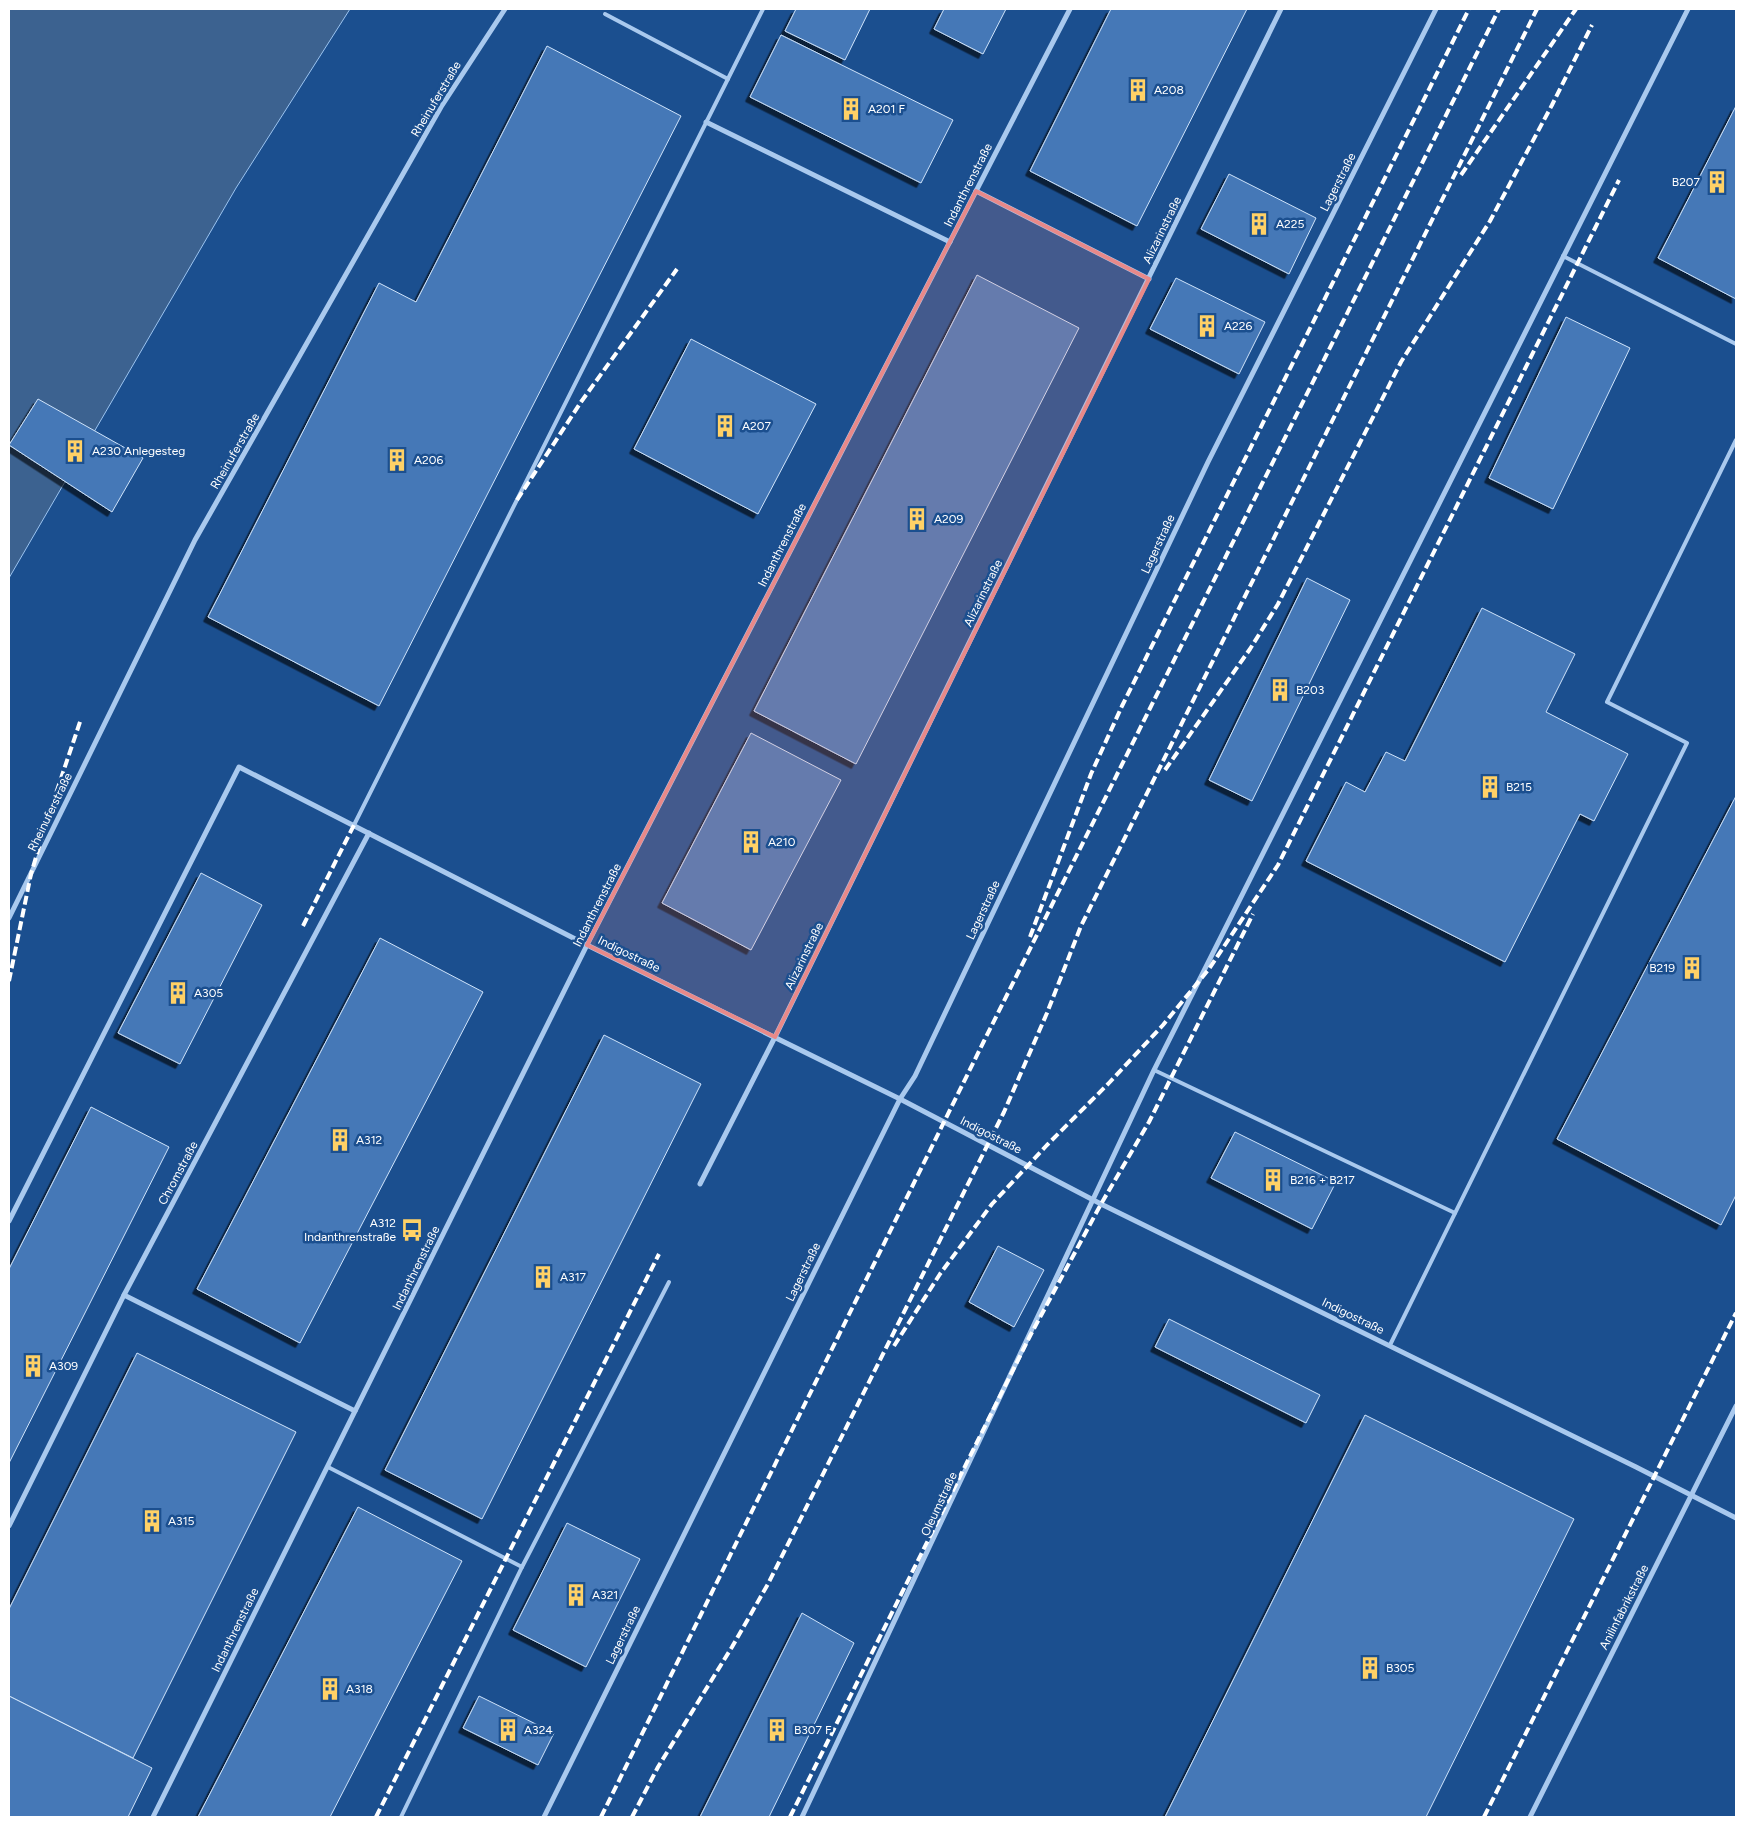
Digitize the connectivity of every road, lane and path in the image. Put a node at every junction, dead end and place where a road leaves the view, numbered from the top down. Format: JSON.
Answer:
{"nodes":[{"id":1,"x":505,"y":9,"type":"edge"},
{"id":2,"x":763,"y":9,"type":"edge"},
{"id":3,"x":1070,"y":9,"type":"edge"},
{"id":4,"x":1281,"y":9,"type":"edge"},
{"id":5,"x":1436,"y":9,"type":"edge"},
{"id":6,"x":1688,"y":9,"type":"edge"},
{"id":7,"x":605,"y":14,"type":"dead end"},
{"id":8,"x":728,"y":78,"type":"junction"},
{"id":9,"x":706,"y":122,"type":"junction"},
{"id":10,"x":976,"y":191,"type":"junction"},
{"id":11,"x":950,"y":242,"type":"junction"},
{"id":12,"x":1563,"y":256,"type":"junction"},
{"id":13,"x":1149,"y":279,"type":"junction"},
{"id":14,"x":1736,"y":344,"type":"edge"},
{"id":15,"x":1736,"y":440,"type":"edge"},
{"id":16,"x":354,"y":825,"type":"junction"},
{"id":17,"x":369,"y":833,"type":"junction"},
{"id":18,"x":9,"y":918,"type":"edge"},
{"id":19,"x":588,"y":945,"type":"junction"},
{"id":20,"x":775,"y":1037,"type":"junction"},
{"id":21,"x":1154,"y":1070,"type":"junction"},
{"id":22,"x":900,"y":1099,"type":"junction"},
{"id":23,"x":700,"y":1184,"type":"dead end"},
{"id":24,"x":1094,"y":1199,"type":"junction"},
{"id":25,"x":1455,"y":1213,"type":"junction"},
{"id":26,"x":9,"y":1221,"type":"edge"},
{"id":27,"x":669,"y":1282,"type":"dead end"},
{"id":28,"x":124,"y":1295,"type":"junction"},
{"id":29,"x":1390,"y":1345,"type":"junction"},
{"id":30,"x":1736,"y":1406,"type":"edge"},
{"id":31,"x":355,"y":1411,"type":"junction"},
{"id":32,"x":328,"y":1466,"type":"junction"},
{"id":33,"x":1691,"y":1494,"type":"junction"},
{"id":34,"x":1736,"y":1518,"type":"edge"},
{"id":35,"x":9,"y":1526,"type":"edge"},
{"id":36,"x":522,"y":1567,"type":"junction"},
{"id":37,"x":153,"y":1817,"type":"edge"},
{"id":38,"x":401,"y":1817,"type":"edge"},
{"id":39,"x":544,"y":1817,"type":"edge"},
{"id":40,"x":802,"y":1817,"type":"edge"},
{"id":41,"x":1530,"y":1817,"type":"edge"}],
"edges":[{"from":1,"to":18,"type":"street","name":"Rheinuferstraße"},
{"from":2,"to":8,"type":"lane"},
{"from":3,"to":10,"type":"street","name":"Indanthrenstraße"},
{"from":4,"to":13,"type":"street","name":"Alizarinstraße"},
{"from":5,"to":22,"type":"street","name":"Lagerstraße"},
{"from":6,"to":12,"type":"street","name":"Oleumstraße"},
{"from":7,"to":8,"type":"lane"},
{"from":8,"to":9,"type":"lane"},
{"from":9,"to":11,"type":"street"},
{"from":9,"to":16,"type":"lane"},
{"from":10,"to":11,"type":"street","name":"Indanthrenstraße"},
{"from":10,"to":13,"type":"street"},
{"from":11,"to":19,"type":"street","name":"Indanthrenstraße"},
{"from":12,"to":14,"type":"lane"},
{"from":12,"to":21,"type":"street","name":"Oleumstraße"},
{"from":13,"to":20,"type":"street","name":"Alizarinstraße"},
{"from":15,"to":25,"type":"lane"},
{"from":16,"to":17,"type":"street","name":"Indigostraße"},
{"from":16,"to":26,"type":"street","name":"Indigostraße"},
{"from":17,"to":19,"type":"street","name":"Indigostraße"},
{"from":17,"to":28,"type":"street","name":"Chromstraße"},
{"from":19,"to":20,"type":"street","name":"Indigostraße"},
{"from":19,"to":31,"type":"street","name":"Indanthrenstraße"},
{"from":20,"to":22,"type":"street","name":"Indigostraße"},
{"from":20,"to":23,"type":"street","name":"Alizarinstraße"},
{"from":21,"to":24,"type":"street","name":"Oleumstraße"},
{"from":21,"to":25,"type":"lane"},
{"from":22,"to":24,"type":"street","name":"Indigostraße"},
{"from":22,"to":39,"type":"street","name":"Lagerstraße"},
{"from":24,"to":29,"type":"street","name":"Indigostraße"},
{"from":24,"to":40,"type":"street","name":"Oleumstraße"},
{"from":25,"to":29,"type":"lane"},
{"from":27,"to":36,"type":"lane"},
{"from":28,"to":31,"type":"street"},
{"from":28,"to":35,"type":"street","name":"Chromstraße"},
{"from":29,"to":33,"type":"street","name":"Indigostraße"},
{"from":30,"to":33,"type":"street","name":"Anilinfabrikstraße"},
{"from":31,"to":32,"type":"street","name":"Indanthrenstraße"},
{"from":32,"to":36,"type":"lane"},
{"from":32,"to":37,"type":"street","name":"Indanthrenstraße"},
{"from":33,"to":34,"type":"street","name":"Indigostraße"},
{"from":33,"to":41,"type":"street","name":"Anilinfabrikstraße"},
{"from":36,"to":38,"type":"lane"}]}
